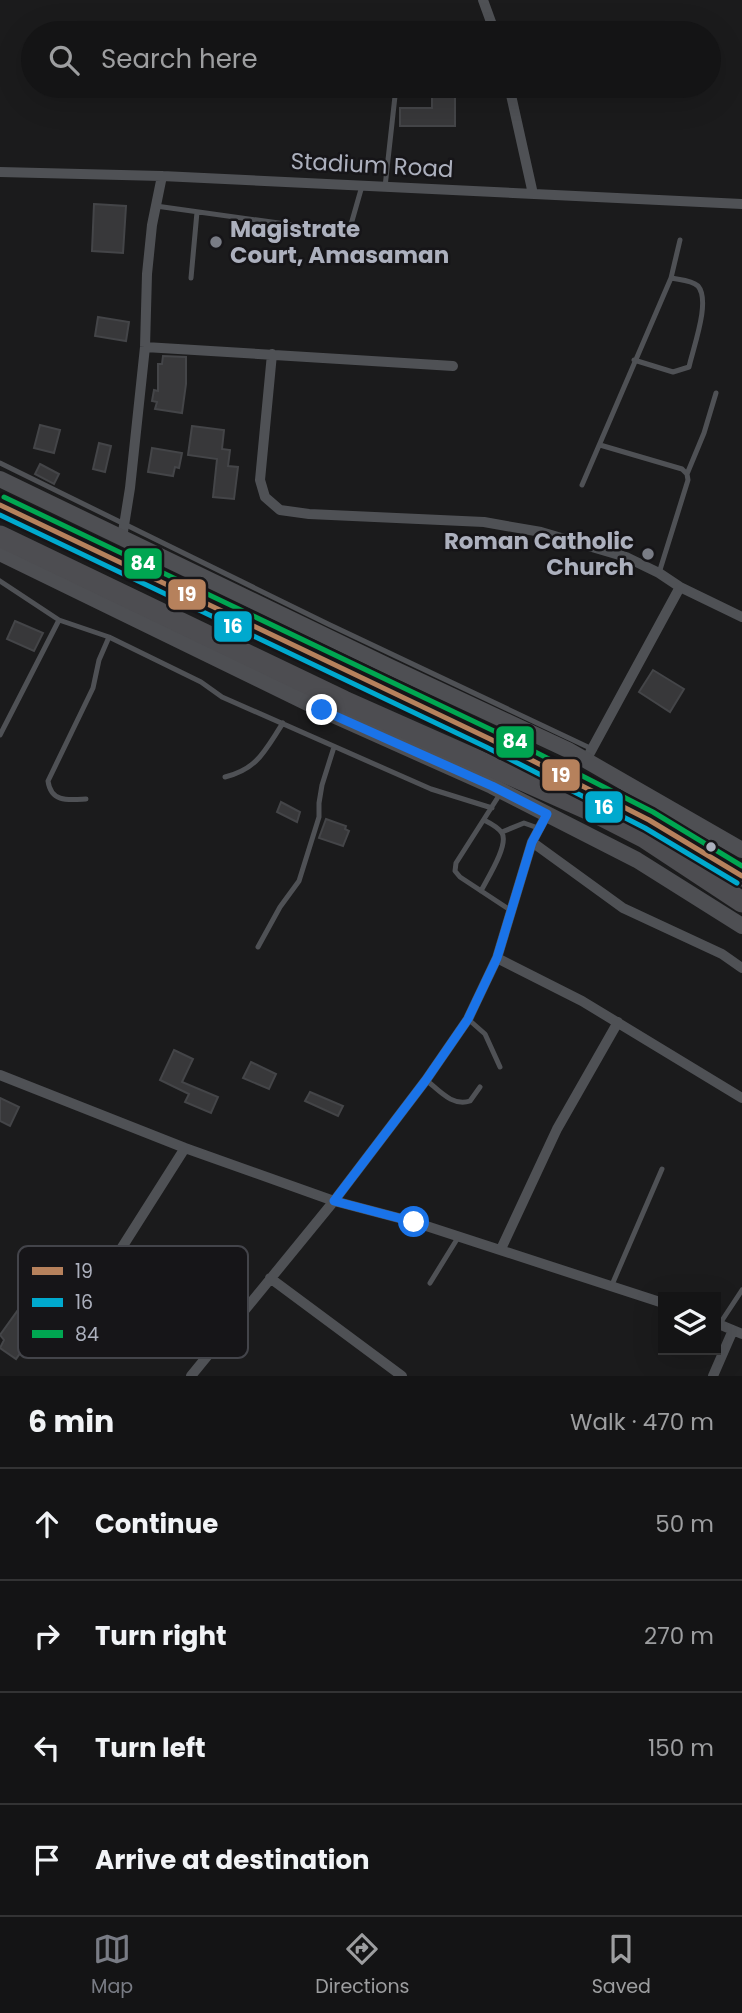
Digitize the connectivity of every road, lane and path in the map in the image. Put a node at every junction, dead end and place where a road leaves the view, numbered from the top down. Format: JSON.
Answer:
{"nodes":[{"id":1,"x":484,"y":0,"type":"edge"},
{"id":2,"x":491,"y":21,"type":"edge"},
{"id":3,"x":395,"y":98,"type":"edge"},
{"id":4,"x":512,"y":98,"type":"edge"},
{"id":5,"x":0,"y":172,"type":"edge"},
{"id":6,"x":162,"y":176,"type":"junction"},
{"id":7,"x":362,"y":186,"type":"junction"},
{"id":8,"x":385,"y":187,"type":"junction"},
{"id":9,"x":533,"y":194,"type":"junction"},
{"id":10,"x":742,"y":204,"type":"edge"},
{"id":11,"x":156,"y":206,"type":"junction"},
{"id":12,"x":197,"y":212,"type":"junction"},
{"id":13,"x":680,"y":240,"type":"dead end"},
{"id":14,"x":191,"y":278,"type":"dead end"},
{"id":15,"x":671,"y":278,"type":"junction"},
{"id":16,"x":145,"y":347,"type":"junction"},
{"id":17,"x":272,"y":354,"type":"junction"},
{"id":18,"x":634,"y":360,"type":"junction"},
{"id":19,"x":453,"y":366,"type":"dead end"},
{"id":20,"x":716,"y":393,"type":"dead end"},
{"id":21,"x":600,"y":445,"type":"junction"},
{"id":22,"x":0,"y":463,"type":"edge"},
{"id":23,"x":687,"y":474,"type":"junction"},
{"id":24,"x":0,"y":479,"type":"edge"},
{"id":25,"x":582,"y":485,"type":"dead end"},
{"id":26,"x":0,"y":505,"type":"edge"},
{"id":27,"x":124,"y":531,"type":"junction"},
{"id":28,"x":0,"y":536,"type":"edge"},
{"id":29,"x":0,"y":552,"type":"edge"},
{"id":30,"x":659,"y":573,"type":"junction"},
{"id":31,"x":0,"y":581,"type":"edge"},
{"id":32,"x":680,"y":587,"type":"junction"},
{"id":33,"x":742,"y":617,"type":"edge"},
{"id":34,"x":59,"y":620,"type":"junction"},
{"id":35,"x":109,"y":637,"type":"junction"},
{"id":36,"x":283,"y":723,"type":"junction"},
{"id":37,"x":0,"y":735,"type":"edge"},
{"id":38,"x":334,"y":747,"type":"junction"},
{"id":39,"x":588,"y":754,"type":"junction"},
{"id":40,"x":225,"y":777,"type":"dead end"},
{"id":41,"x":502,"y":791,"type":"junction"},
{"id":42,"x":86,"y":799,"type":"dead end"},
{"id":43,"x":492,"y":808,"type":"junction"},
{"id":44,"x":484,"y":820,"type":"junction"},
{"id":45,"x":543,"y":821,"type":"junction"},
{"id":46,"x":502,"y":832,"type":"junction"},
{"id":47,"x":532,"y":842,"type":"junction"},
{"id":48,"x":742,"y":850,"type":"edge"},
{"id":49,"x":742,"y":876,"type":"edge"},
{"id":50,"x":481,"y":891,"type":"junction"},
{"id":51,"x":742,"y":902,"type":"edge"},
{"id":52,"x":511,"y":910,"type":"junction"},
{"id":53,"x":742,"y":926,"type":"edge"},
{"id":54,"x":258,"y":947,"type":"dead end"},
{"id":55,"x":497,"y":958,"type":"junction"},
{"id":56,"x":742,"y":968,"type":"edge"},
{"id":57,"x":468,"y":1019,"type":"junction"},
{"id":58,"x":618,"y":1022,"type":"junction"},
{"id":59,"x":500,"y":1067,"type":"dead end"},
{"id":60,"x":0,"y":1075,"type":"edge"},
{"id":61,"x":426,"y":1080,"type":"junction"},
{"id":62,"x":480,"y":1087,"type":"dead end"},
{"id":63,"x":742,"y":1098,"type":"edge"},
{"id":64,"x":185,"y":1148,"type":"junction"},
{"id":65,"x":662,"y":1169,"type":"dead end"},
{"id":66,"x":334,"y":1201,"type":"junction"},
{"id":67,"x":459,"y":1236,"type":"junction"},
{"id":68,"x":123,"y":1246,"type":"edge"},
{"id":69,"x":501,"y":1250,"type":"junction"},
{"id":70,"x":270,"y":1278,"type":"junction"},
{"id":71,"x":430,"y":1283,"type":"dead end"},
{"id":72,"x":611,"y":1287,"type":"junction"},
{"id":73,"x":742,"y":1290,"type":"edge"},
{"id":74,"x":658,"y":1301,"type":"edge"},
{"id":75,"x":248,"y":1305,"type":"edge"},
{"id":76,"x":721,"y":1320,"type":"edge"},
{"id":77,"x":721,"y":1325,"type":"edge"},
{"id":78,"x":738,"y":1332,"type":"edge"},
{"id":79,"x":206,"y":1358,"type":"edge"},
{"id":80,"x":191,"y":1376,"type":"edge"},
{"id":81,"x":402,"y":1376,"type":"edge"},
{"id":82,"x":713,"y":1376,"type":"edge"}],
"edges":[{"from":1,"to":2,"type":"street"},
{"from":3,"to":8,"type":"lane"},
{"from":4,"to":9,"type":"street"},
{"from":5,"to":6,"type":"street","name":"Stadium Road"},
{"from":6,"to":7,"type":"street","name":"Stadium Road"},
{"from":6,"to":11,"type":"street"},
{"from":7,"to":8,"type":"street","name":"Stadium Road"},
{"from":7,"to":12,"type":"lane"},
{"from":8,"to":9,"type":"street","name":"Stadium Road"},
{"from":9,"to":10,"type":"street","name":"Stadium Road"},
{"from":11,"to":12,"type":"lane"},
{"from":11,"to":16,"type":"street"},
{"from":12,"to":14,"type":"lane"},
{"from":13,"to":15,"type":"lane"},
{"from":15,"to":18,"type":"lane"},
{"from":15,"to":18,"type":"lane"},
{"from":16,"to":17,"type":"street"},
{"from":16,"to":27,"type":"street"},
{"from":17,"to":19,"type":"street"},
{"from":17,"to":30,"type":"street"},
{"from":18,"to":21,"type":"lane"},
{"from":20,"to":23,"type":"lane"},
{"from":21,"to":23,"type":"lane"},
{"from":21,"to":25,"type":"lane"},
{"from":22,"to":27,"type":"lane"},
{"from":23,"to":30,"type":"lane"},
{"from":24,"to":27,"type":"main road"},
{"from":26,"to":49,"type":"highway"},
{"from":27,"to":39,"type":"main road"},
{"from":28,"to":51,"type":"highway"},
{"from":29,"to":41,"type":"main road"},
{"from":30,"to":32,"type":"street"},
{"from":31,"to":34,"type":"lane"},
{"from":32,"to":33,"type":"street"},
{"from":32,"to":39,"type":"street"},
{"from":34,"to":35,"type":"lane"},
{"from":34,"to":37,"type":"lane"},
{"from":35,"to":36,"type":"lane"},
{"from":35,"to":42,"type":"lane"},
{"from":36,"to":38,"type":"lane"},
{"from":36,"to":40,"type":"lane"},
{"from":38,"to":43,"type":"lane"},
{"from":38,"to":54,"type":"lane"},
{"from":39,"to":48,"type":"main road"},
{"from":41,"to":43,"type":"lane"},
{"from":41,"to":45,"type":"main road"},
{"from":43,"to":44,"type":"lane"},
{"from":44,"to":46,"type":"lane"},
{"from":44,"to":50,"type":"lane"},
{"from":45,"to":46,"type":"lane"},
{"from":45,"to":47,"type":"street"},
{"from":45,"to":53,"type":"main road"},
{"from":46,"to":50,"type":"lane"},
{"from":47,"to":52,"type":"street"},
{"from":47,"to":56,"type":"street"},
{"from":50,"to":52,"type":"lane"},
{"from":52,"to":55,"type":"street"},
{"from":55,"to":57,"type":"street"},
{"from":55,"to":58,"type":"street"},
{"from":57,"to":59,"type":"lane"},
{"from":57,"to":61,"type":"street"},
{"from":58,"to":63,"type":"street"},
{"from":58,"to":69,"type":"street"},
{"from":60,"to":64,"type":"street"},
{"from":61,"to":62,"type":"lane"},
{"from":61,"to":66,"type":"street"},
{"from":64,"to":66,"type":"street"},
{"from":64,"to":68,"type":"street"},
{"from":65,"to":72,"type":"lane"},
{"from":66,"to":67,"type":"street"},
{"from":66,"to":70,"type":"street"},
{"from":67,"to":69,"type":"street"},
{"from":67,"to":71,"type":"lane"},
{"from":69,"to":72,"type":"street"},
{"from":70,"to":75,"type":"street"},
{"from":70,"to":81,"type":"street"},
{"from":72,"to":74,"type":"street"},
{"from":73,"to":76,"type":"lane"},
{"from":77,"to":78,"type":"street"},
{"from":78,"to":82,"type":"street"},
{"from":79,"to":80,"type":"street"}]}
